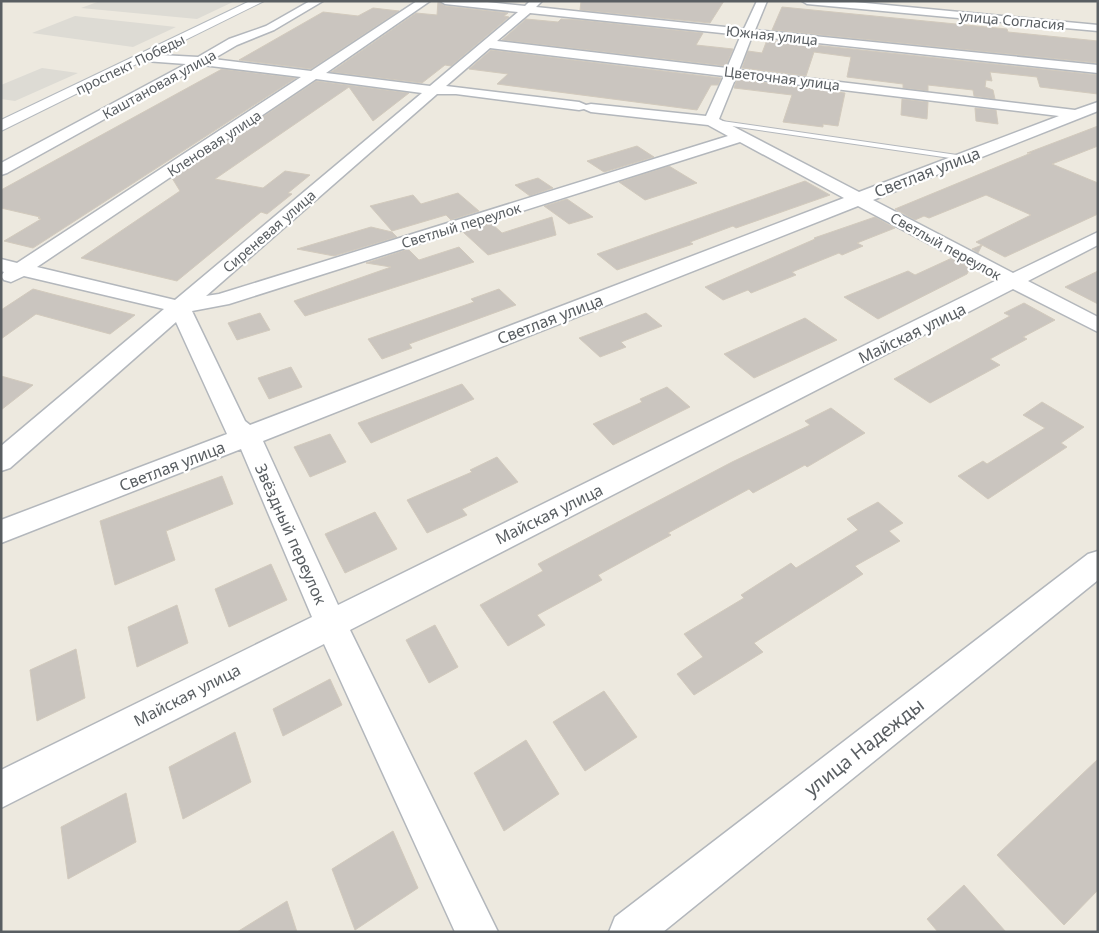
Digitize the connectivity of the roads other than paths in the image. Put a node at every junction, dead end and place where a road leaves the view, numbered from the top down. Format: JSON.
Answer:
{"nodes":[{"id":1,"x":259,"y":1,"type":"edge"},
{"id":2,"x":318,"y":1,"type":"edge"},
{"id":3,"x":425,"y":1,"type":"edge"},
{"id":4,"x":445,"y":1,"type":"edge"},
{"id":5,"x":762,"y":1,"type":"edge"},
{"id":6,"x":807,"y":1,"type":"edge"},
{"id":7,"x":532,"y":6,"type":"edge"},
{"id":8,"x":1098,"y":28,"type":"edge"},
{"id":9,"x":747,"y":32,"type":"junction"},
{"id":10,"x":489,"y":44,"type":"junction"},
{"id":11,"x":145,"y":56,"type":"junction"},
{"id":12,"x":202,"y":61,"type":"junction"},
{"id":13,"x":1098,"y":69,"type":"edge"},
{"id":14,"x":733,"y":72,"type":"junction"},
{"id":15,"x":318,"y":75,"type":"junction"},
{"id":16,"x":432,"y":90,"type":"junction"},
{"id":17,"x":1098,"y":106,"type":"edge"},
{"id":18,"x":1074,"y":114,"type":"junction"},
{"id":19,"x":711,"y":121,"type":"junction"},
{"id":20,"x":1,"y":126,"type":"edge"},
{"id":21,"x":741,"y":137,"type":"junction"},
{"id":22,"x":964,"y":158,"type":"junction"},
{"id":23,"x":1,"y":170,"type":"edge"},
{"id":24,"x":859,"y":199,"type":"junction"},
{"id":25,"x":1098,"y":238,"type":"edge"},
{"id":26,"x":11,"y":267,"type":"edge"},
{"id":27,"x":1,"y":282,"type":"edge"},
{"id":28,"x":1013,"y":283,"type":"junction"},
{"id":29,"x":180,"y":307,"type":"junction"},
{"id":30,"x":1098,"y":326,"type":"edge"},
{"id":31,"x":248,"y":436,"type":"junction"},
{"id":32,"x":1,"y":461,"type":"edge"},
{"id":33,"x":1,"y":532,"type":"edge"},
{"id":34,"x":1098,"y":563,"type":"edge"},
{"id":35,"x":330,"y":623,"type":"junction"},
{"id":36,"x":1,"y":790,"type":"edge"},
{"id":37,"x":477,"y":932,"type":"edge"},
{"id":38,"x":630,"y":932,"type":"edge"}],
"edges":[{"from":1,"to":11,"type":"main road","name":"проспект Победы"},
{"from":2,"to":12,"type":"street","name":"Каштановая улица"},
{"from":3,"to":15,"type":"street","name":"Кленовая улица"},
{"from":4,"to":7,"type":"street","name":"Южная улица"},
{"from":5,"to":9,"type":"street"},
{"from":6,"to":8,"type":"street","name":"улица Согласия"},
{"from":7,"to":9,"type":"street","name":"Южная улица"},
{"from":7,"to":10,"type":"street","name":"Сиреневая улица"},
{"from":9,"to":13,"type":"street","name":"Южная улица"},
{"from":9,"to":14,"type":"street"},
{"from":10,"to":14,"type":"street","name":"Цветочная улица"},
{"from":10,"to":16,"type":"street","name":"Сиреневая улица"},
{"from":11,"to":12,"type":"street","name":"Светлый переулок"},
{"from":11,"to":20,"type":"main road","name":"проспект Победы"},
{"from":12,"to":15,"type":"street","name":"Светлый переулок"},
{"from":12,"to":23,"type":"street","name":"Каштановая улица"},
{"from":14,"to":18,"type":"street","name":"Цветочная улица"},
{"from":14,"to":19,"type":"street"},
{"from":15,"to":16,"type":"street","name":"Светлый переулок"},
{"from":15,"to":26,"type":"street","name":"Кленовая улица"},
{"from":16,"to":19,"type":"street","name":"Светлый переулок"},
{"from":16,"to":29,"type":"street","name":"Сиреневая улица"},
{"from":17,"to":18,"type":"street","name":"Светлая улица"},
{"from":18,"to":22,"type":"street","name":"Светлая улица"},
{"from":19,"to":21,"type":"street","name":"Светлый переулок"},
{"from":19,"to":22,"type":"lane"},
{"from":21,"to":24,"type":"street","name":"Светлый переулок"},
{"from":21,"to":29,"type":"street","name":"Светлый переулок"},
{"from":22,"to":24,"type":"street","name":"Светлая улица"},
{"from":24,"to":28,"type":"street","name":"Светлый переулок"},
{"from":24,"to":31,"type":"street","name":"Светлая улица"},
{"from":25,"to":28,"type":"street","name":"Майская улица"},
{"from":26,"to":27,"type":"street","name":"Кленовая улица"},
{"from":26,"to":29,"type":"street"},
{"from":28,"to":30,"type":"street","name":"Светлый переулок"},
{"from":28,"to":35,"type":"street","name":"Майская улица"},
{"from":29,"to":31,"type":"street","name":"Звёздный переулок"},
{"from":29,"to":32,"type":"street","name":"Сиреневая улица"},
{"from":31,"to":33,"type":"street","name":"Светлая улица"},
{"from":31,"to":35,"type":"street","name":"Звёздный переулок"},
{"from":34,"to":38,"type":"street","name":"улица Надежды"},
{"from":35,"to":36,"type":"street","name":"Майская улица"},
{"from":35,"to":37,"type":"street","name":"Звёздный переулок"}]}
